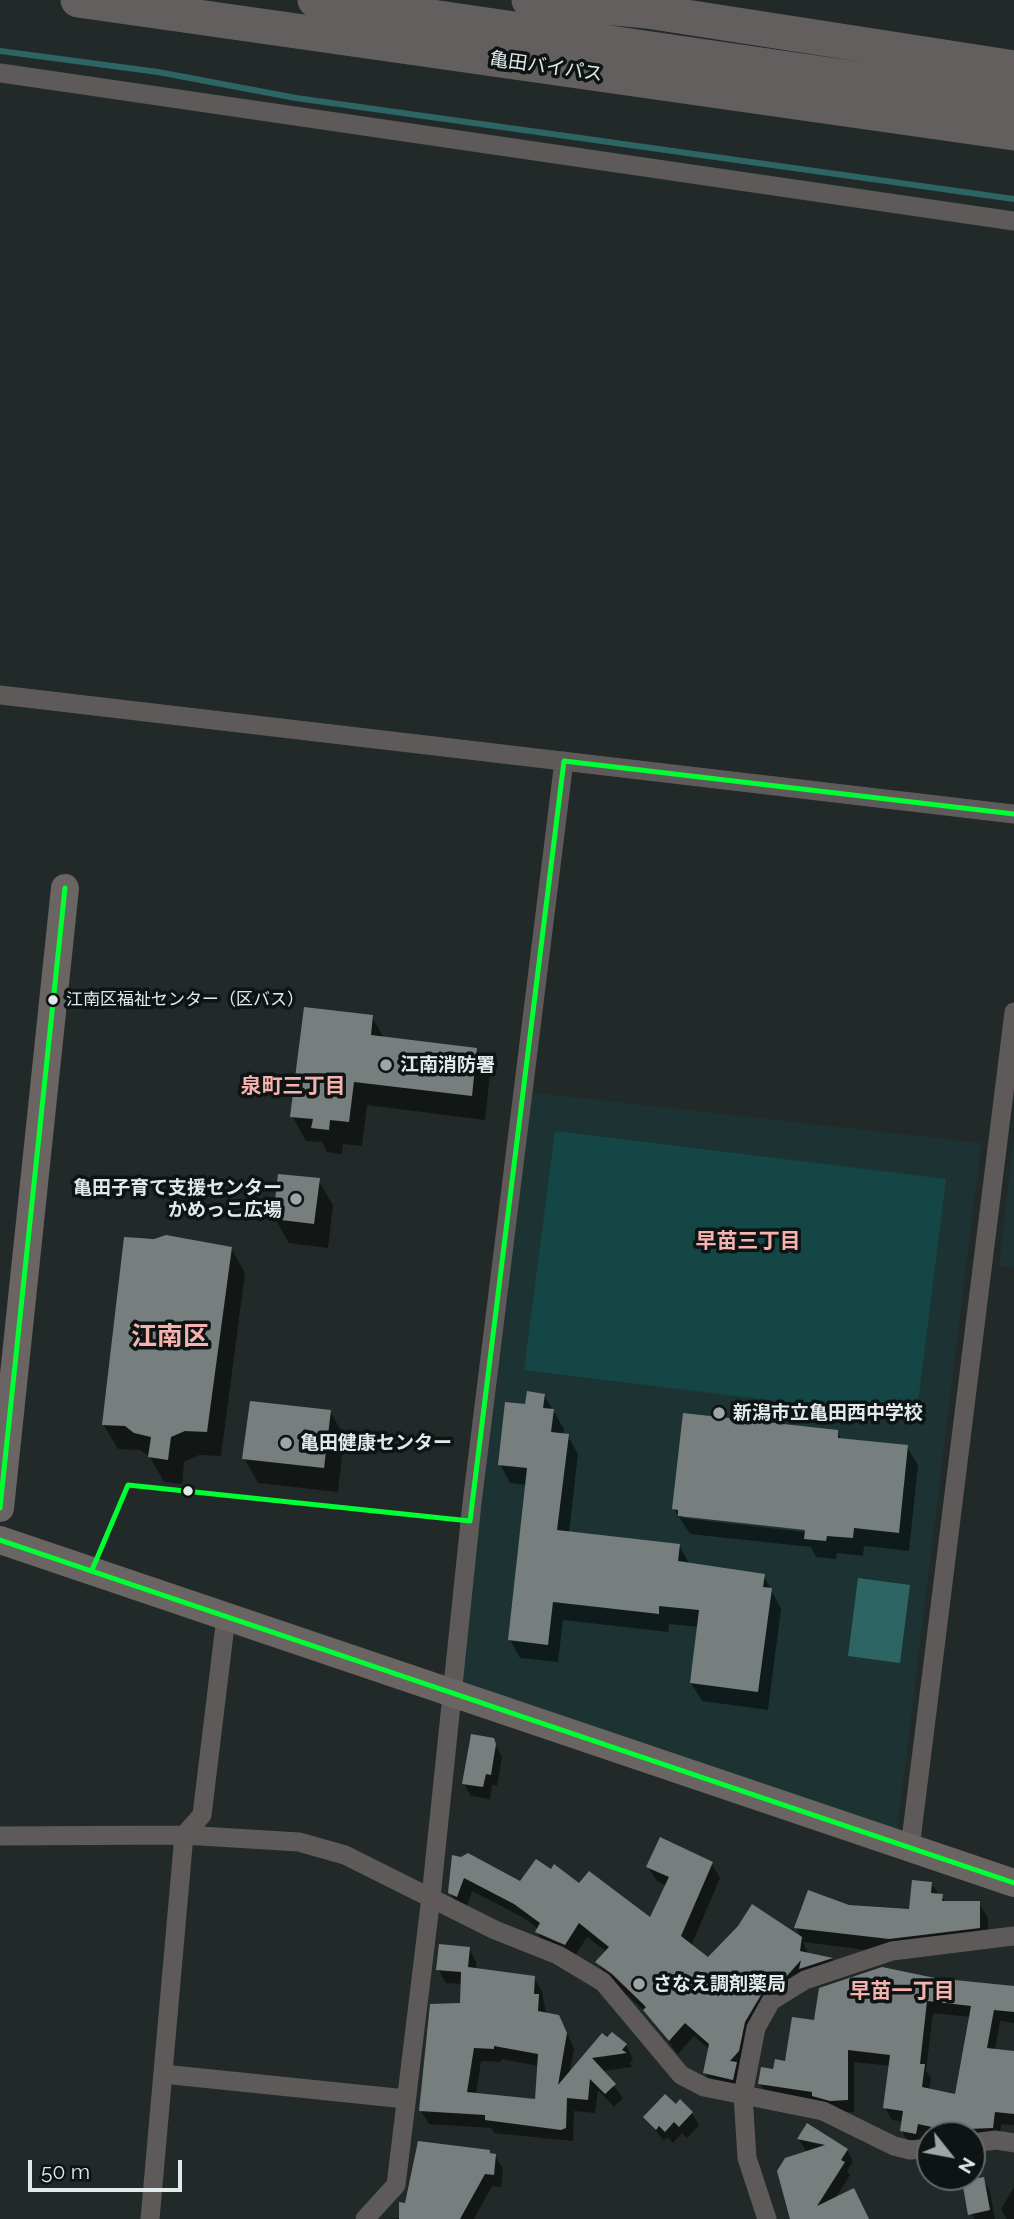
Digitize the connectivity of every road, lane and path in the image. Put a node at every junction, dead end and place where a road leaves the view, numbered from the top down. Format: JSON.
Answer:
{"nodes":[{"id":1,"x":78,"y":0,"type":"edge"},
{"id":2,"x":315,"y":0,"type":"edge"},
{"id":3,"x":529,"y":0,"type":"edge"},
{"id":4,"x":254,"y":25,"type":"junction"},
{"id":5,"x":1014,"y":68,"type":"edge"},
{"id":6,"x":0,"y":73,"type":"edge"},
{"id":7,"x":1014,"y":102,"type":"edge"},
{"id":8,"x":1014,"y":133,"type":"edge"},
{"id":9,"x":1014,"y":156,"type":"edge"},
{"id":10,"x":1014,"y":221,"type":"edge"},
{"id":11,"x":0,"y":695,"type":"edge"},
{"id":12,"x":564,"y":761,"type":"junction"},
{"id":13,"x":1014,"y":814,"type":"edge"},
{"id":14,"x":65,"y":888,"type":"dead end"},
{"id":15,"x":1014,"y":1012,"type":"edge"},
{"id":16,"x":0,"y":1508,"type":"edge"},
{"id":17,"x":0,"y":1540,"type":"edge"},
{"id":18,"x":226,"y":1617,"type":"junction"},
{"id":19,"x":450,"y":1695,"type":"junction"},
{"id":20,"x":184,"y":1835,"type":"junction"},
{"id":21,"x":0,"y":1836,"type":"edge"},
{"id":22,"x":911,"y":1848,"type":"junction"},
{"id":23,"x":1014,"y":1883,"type":"edge"},
{"id":24,"x":430,"y":1897,"type":"junction"},
{"id":25,"x":1014,"y":1936,"type":"edge"},
{"id":26,"x":163,"y":2074,"type":"junction"},
{"id":27,"x":743,"y":2095,"type":"junction"},
{"id":28,"x":406,"y":2099,"type":"junction"},
{"id":29,"x":986,"y":2141,"type":"edge"},
{"id":30,"x":1014,"y":2143,"type":"edge"},
{"id":31,"x":916,"y":2148,"type":"edge"},
{"id":32,"x":150,"y":2219,"type":"edge"},
{"id":33,"x":365,"y":2219,"type":"edge"},
{"id":34,"x":767,"y":2219,"type":"edge"}],
"edges":[{"from":1,"to":4,"type":"highway","name":"亀田バイパス"},
{"from":2,"to":7,"type":"highway","name":"亀田バイパス"},
{"from":3,"to":5,"type":"highway"},
{"from":4,"to":8,"type":"highway","name":"亀田バイパス"},
{"from":4,"to":9,"type":"highway"},
{"from":6,"to":10,"type":"street"},
{"from":11,"to":12,"type":"street"},
{"from":12,"to":13,"type":"street"},
{"from":12,"to":19,"type":"street"},
{"from":14,"to":16,"type":"street"},
{"from":15,"to":22,"type":"street"},
{"from":17,"to":18,"type":"street"},
{"from":18,"to":19,"type":"street"},
{"from":18,"to":20,"type":"street"},
{"from":19,"to":22,"type":"street"},
{"from":19,"to":24,"type":"street"},
{"from":20,"to":21,"type":"street"},
{"from":20,"to":24,"type":"street"},
{"from":20,"to":26,"type":"street"},
{"from":22,"to":23,"type":"street"},
{"from":24,"to":27,"type":"street"},
{"from":24,"to":28,"type":"street"},
{"from":25,"to":27,"type":"street"},
{"from":26,"to":28,"type":"street"},
{"from":26,"to":32,"type":"street"},
{"from":27,"to":31,"type":"street"},
{"from":27,"to":34,"type":"street"},
{"from":28,"to":33,"type":"street"},
{"from":29,"to":30,"type":"street"}]}
